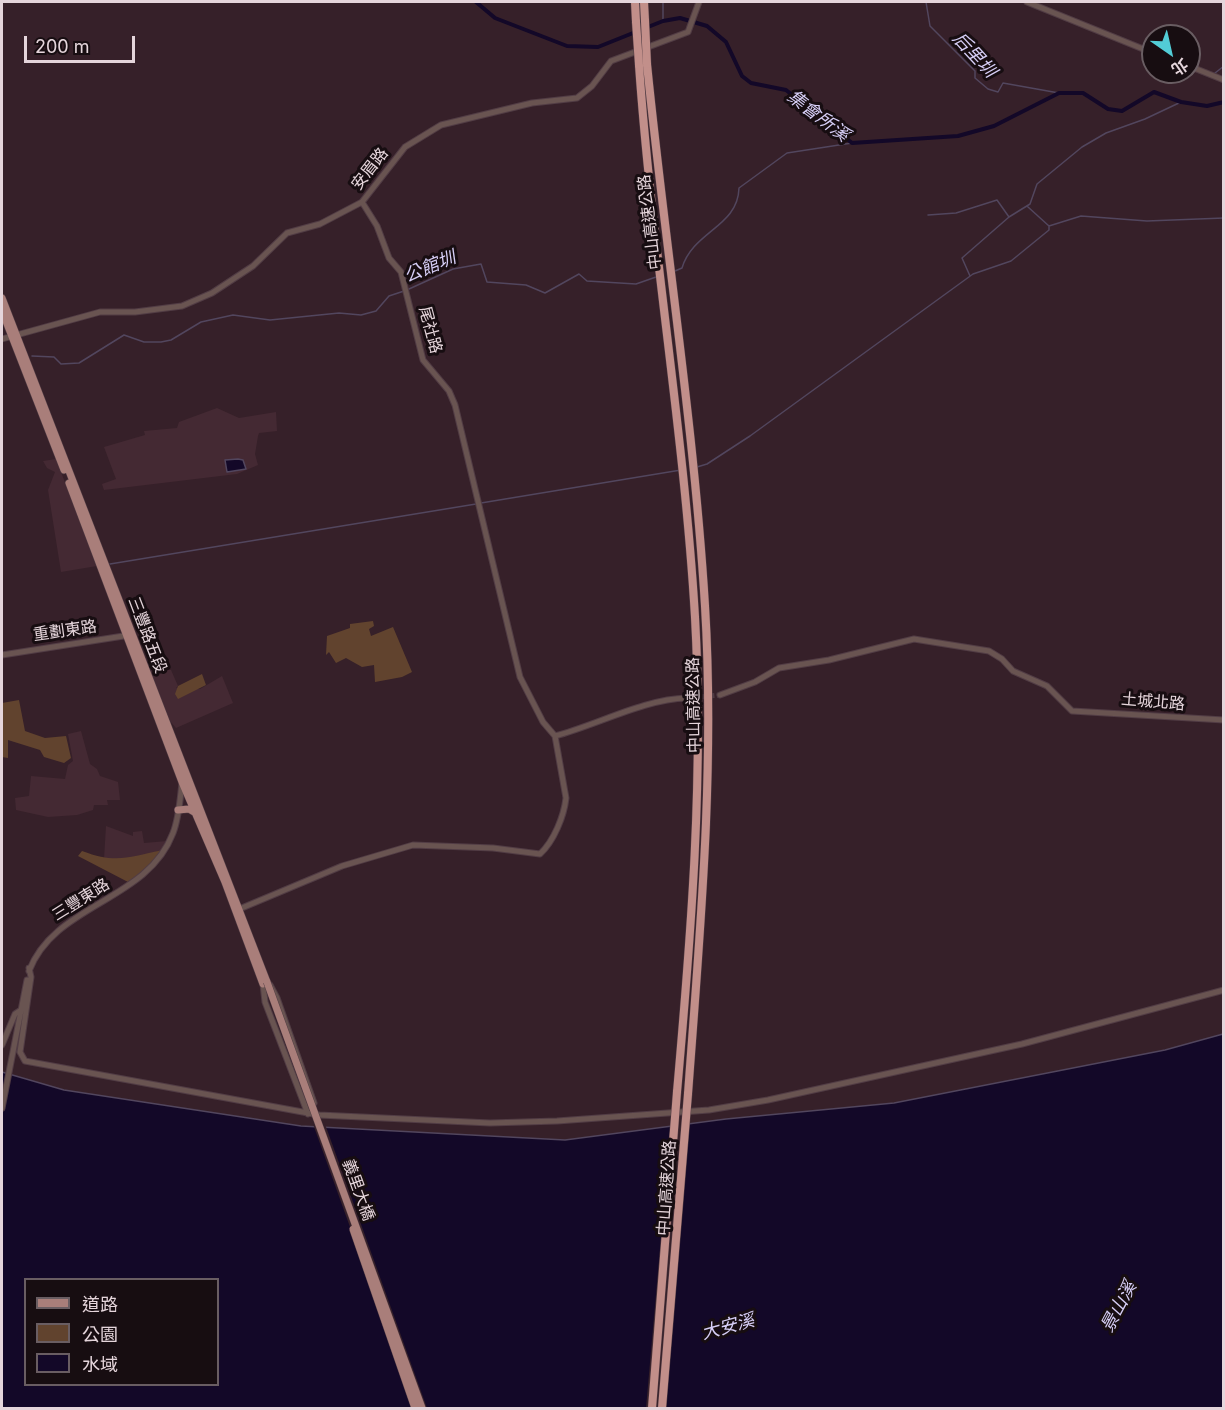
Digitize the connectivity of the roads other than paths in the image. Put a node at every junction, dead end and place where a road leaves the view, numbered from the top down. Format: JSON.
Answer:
{"nodes":[{"id":1,"x":635,"y":2,"type":"edge"},
{"id":2,"x":644,"y":2,"type":"edge"},
{"id":3,"x":699,"y":2,"type":"edge"},
{"id":4,"x":1027,"y":2,"type":"edge"},
{"id":5,"x":1141,"y":47,"type":"edge"},
{"id":6,"x":643,"y":65,"type":"junction"},
{"id":7,"x":1201,"y":71,"type":"edge"},
{"id":8,"x":1221,"y":79,"type":"edge"},
{"id":9,"x":362,"y":202,"type":"junction"},
{"id":10,"x":2,"y":298,"type":"edge"},
{"id":11,"x":2,"y":311,"type":"edge"},
{"id":12,"x":14,"y":336,"type":"junction"},
{"id":13,"x":2,"y":339,"type":"edge"},
{"id":14,"x":130,"y":635,"type":"junction"},
{"id":15,"x":2,"y":655,"type":"edge"},
{"id":16,"x":720,"y":695,"type":"tunnel mouth"},
{"id":17,"x":687,"y":698,"type":"tunnel mouth"},
{"id":18,"x":1224,"y":720,"type":"edge"},
{"id":19,"x":555,"y":736,"type":"junction"},
{"id":20,"x":184,"y":781,"type":"junction"},
{"id":21,"x":178,"y":810,"type":"junction"},
{"id":22,"x":194,"y":812,"type":"junction"},
{"id":23,"x":238,"y":910,"type":"junction"},
{"id":24,"x":29,"y":968,"type":"junction"},
{"id":25,"x":265,"y":983,"type":"junction"},
{"id":26,"x":1224,"y":990,"type":"edge"},
{"id":27,"x":21,"y":1010,"type":"junction"},
{"id":28,"x":2,"y":1045,"type":"edge"},
{"id":29,"x":2,"y":1108,"type":"edge"},
{"id":30,"x":308,"y":1114,"type":"junction"},
{"id":31,"x":319,"y":1115,"type":"junction"},
{"id":32,"x":416,"y":1408,"type":"edge"},
{"id":33,"x":422,"y":1408,"type":"edge"},
{"id":34,"x":652,"y":1408,"type":"edge"},
{"id":35,"x":662,"y":1408,"type":"edge"}],
"edges":[{"from":1,"to":6,"type":"highway","name":"中山高速公路","bridge":true},
{"from":2,"to":6,"type":"highway","name":"中山高速公路","bridge":true},
{"from":3,"to":9,"type":"street","name":"安眉路"},
{"from":4,"to":5,"type":"street"},
{"from":6,"to":34,"type":"highway","name":"中山高速公路","bridge":true},
{"from":6,"to":35,"type":"highway","name":"中山高速公路","bridge":true},
{"from":7,"to":8,"type":"street"},
{"from":9,"to":12,"type":"street","name":"安眉路"},
{"from":9,"to":19,"type":"street","name":"尾社路"},
{"from":10,"to":12,"type":"main road","name":"三豐路五段"},
{"from":11,"to":12,"type":"main road","name":"三豐路五段"},
{"from":12,"to":13,"type":"street","name":"安眉路"},
{"from":12,"to":14,"type":"main road","name":"三豐路五段"},
{"from":14,"to":15,"type":"street","name":"重劃東路"},
{"from":14,"to":20,"type":"main road","name":"三豐路五段"},
{"from":16,"to":18,"type":"street","name":"土城北路"},
{"from":17,"to":19,"type":"street"},
{"from":19,"to":23,"type":"street"},
{"from":20,"to":21,"type":"street","name":"三豐東路"},
{"from":20,"to":22,"type":"main road","name":"三豐路五段"},
{"from":20,"to":23,"type":"main road","name":"三豐路五段"},
{"from":21,"to":22,"type":"main road"},
{"from":21,"to":24,"type":"street","name":"三豐東路"},
{"from":22,"to":23,"type":"main road","name":"三豐路五段"},
{"from":23,"to":25,"type":"main road","name":"三豐路五段"},
{"from":24,"to":27,"type":"street","name":"三豐東路"},
{"from":24,"to":30,"type":"street"},
{"from":25,"to":30,"type":"street"},
{"from":25,"to":31,"type":"street"},
{"from":25,"to":32,"type":"main road","name":"義里大橋","bridge":true},
{"from":25,"to":33,"type":"main road","name":"義里大橋","bridge":true},
{"from":26,"to":31,"type":"street"},
{"from":27,"to":28,"type":"street"},
{"from":27,"to":29,"type":"street","name":"三豐東路"},
{"from":30,"to":31,"type":"street"}]}
